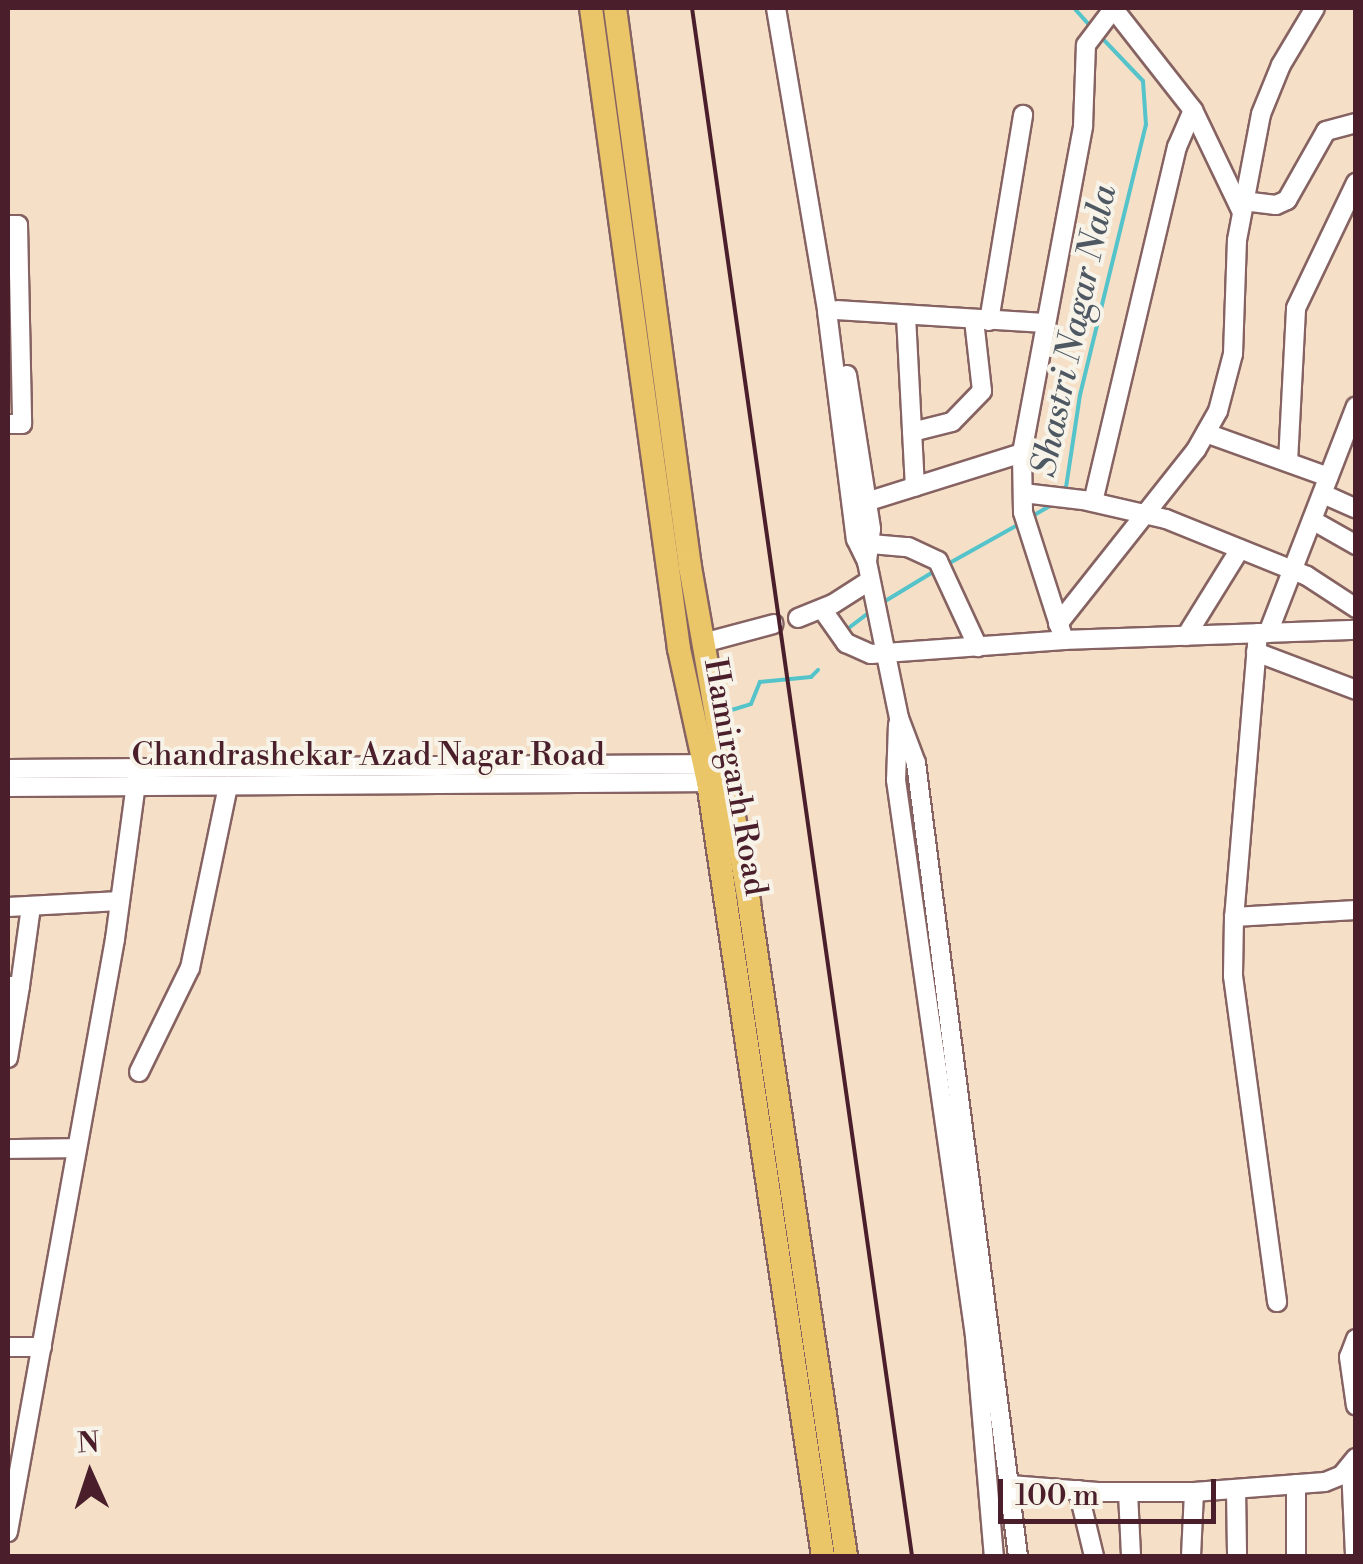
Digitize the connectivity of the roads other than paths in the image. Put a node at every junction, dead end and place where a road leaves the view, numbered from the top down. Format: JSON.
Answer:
{"nodes":[{"id":1,"x":592,"y":8,"type":"edge"},
{"id":2,"x":616,"y":8,"type":"edge"},
{"id":3,"x":776,"y":8,"type":"edge"},
{"id":4,"x":786,"y":8,"type":"edge"},
{"id":5,"x":1315,"y":8,"type":"edge"},
{"id":6,"x":1111,"y":12,"type":"edge"},
{"id":7,"x":1193,"y":110,"type":"junction"},
{"id":8,"x":1023,"y":114,"type":"dead end"},
{"id":9,"x":1356,"y":123,"type":"edge"},
{"id":10,"x":1356,"y":182,"type":"edge"},
{"id":11,"x":1242,"y":206,"type":"junction"},
{"id":12,"x":8,"y":225,"type":"edge"},
{"id":13,"x":837,"y":310,"type":"junction"},
{"id":14,"x":906,"y":316,"type":"junction"},
{"id":15,"x":981,"y":320,"type":"junction"},
{"id":16,"x":1044,"y":324,"type":"junction"},
{"id":17,"x":1356,"y":406,"type":"edge"},
{"id":18,"x":8,"y":424,"type":"edge"},
{"id":19,"x":912,"y":432,"type":"junction"},
{"id":20,"x":1206,"y":432,"type":"junction"},
{"id":21,"x":1022,"y":453,"type":"junction"},
{"id":22,"x":1288,"y":462,"type":"junction"},
{"id":23,"x":1326,"y":485,"type":"junction"},
{"id":24,"x":915,"y":487,"type":"junction"},
{"id":25,"x":1088,"y":501,"type":"junction"},
{"id":26,"x":866,"y":502,"type":"junction"},
{"id":27,"x":1023,"y":502,"type":"junction"},
{"id":28,"x":1356,"y":509,"type":"edge"},
{"id":29,"x":1144,"y":514,"type":"junction"},
{"id":30,"x":1312,"y":520,"type":"junction"},
{"id":31,"x":1356,"y":544,"type":"edge"},
{"id":32,"x":1240,"y":549,"type":"junction"},
{"id":33,"x":870,"y":571,"type":"junction"},
{"id":34,"x":1294,"y":571,"type":"junction"},
{"id":35,"x":1356,"y":608,"type":"edge"},
{"id":36,"x":822,"y":609,"type":"junction"},
{"id":37,"x":798,"y":618,"type":"dead end"},
{"id":38,"x":774,"y":624,"type":"dead end"},
{"id":39,"x":1356,"y":630,"type":"edge"},
{"id":40,"x":1061,"y":632,"type":"junction"},
{"id":41,"x":1186,"y":636,"type":"junction"},
{"id":42,"x":1260,"y":639,"type":"junction"},
{"id":43,"x":702,"y":643,"type":"junction"},
{"id":44,"x":885,"y":644,"type":"junction"},
{"id":45,"x":978,"y":647,"type":"junction"},
{"id":46,"x":1356,"y":690,"type":"edge"},
{"id":47,"x":899,"y":718,"type":"junction"},
{"id":48,"x":8,"y":769,"type":"edge"},
{"id":49,"x":716,"y":773,"type":"junction"},
{"id":50,"x":137,"y":777,"type":"junction"},
{"id":51,"x":228,"y":786,"type":"junction"},
{"id":52,"x":8,"y":788,"type":"edge"},
{"id":53,"x":120,"y":901,"type":"junction"},
{"id":54,"x":8,"y":907,"type":"edge"},
{"id":55,"x":31,"y":908,"type":"junction"},
{"id":56,"x":1356,"y":910,"type":"edge"},
{"id":57,"x":1234,"y":917,"type":"junction"},
{"id":58,"x":14,"y":986,"type":"edge"},
{"id":59,"x":8,"y":1058,"type":"edge"},
{"id":60,"x":139,"y":1072,"type":"dead end"},
{"id":61,"x":76,"y":1148,"type":"junction"},
{"id":62,"x":8,"y":1149,"type":"edge"},
{"id":63,"x":1277,"y":1302,"type":"dead end"},
{"id":64,"x":1356,"y":1339,"type":"edge"},
{"id":65,"x":8,"y":1347,"type":"edge"},
{"id":66,"x":42,"y":1347,"type":"junction"},
{"id":67,"x":1356,"y":1406,"type":"edge"},
{"id":68,"x":1353,"y":1463,"type":"edge"},
{"id":69,"x":1296,"y":1484,"type":"junction"},
{"id":70,"x":1010,"y":1485,"type":"junction"},
{"id":71,"x":1236,"y":1489,"type":"junction"},
{"id":72,"x":1078,"y":1490,"type":"junction"},
{"id":73,"x":1128,"y":1492,"type":"junction"},
{"id":74,"x":1194,"y":1492,"type":"junction"},
{"id":75,"x":8,"y":1532,"type":"edge"},
{"id":76,"x":823,"y":1556,"type":"edge"},
{"id":77,"x":846,"y":1556,"type":"edge"},
{"id":78,"x":994,"y":1556,"type":"edge"},
{"id":79,"x":1018,"y":1556,"type":"edge"},
{"id":80,"x":1094,"y":1556,"type":"edge"},
{"id":81,"x":1131,"y":1556,"type":"edge"},
{"id":82,"x":1191,"y":1556,"type":"edge"},
{"id":83,"x":1237,"y":1556,"type":"edge"},
{"id":84,"x":1296,"y":1556,"type":"edge"},
{"id":85,"x":1355,"y":1556,"type":"edge"}],
"edges":[{"from":1,"to":49,"type":"main road","name":"Hamirgarh Road"},
{"from":2,"to":43,"type":"main road","name":"Hamirgarh Road"},
{"from":3,"to":33,"type":"street"},
{"from":4,"to":13,"type":"street"},
{"from":5,"to":11,"type":"street"},
{"from":6,"to":7,"type":"street"},
{"from":6,"to":16,"type":"street"},
{"from":7,"to":11,"type":"street"},
{"from":7,"to":25,"type":"street"},
{"from":8,"to":15,"type":"street"},
{"from":9,"to":11,"type":"street"},
{"from":10,"to":22,"type":"street"},
{"from":11,"to":20,"type":"street"},
{"from":12,"to":18,"type":"street"},
{"from":13,"to":14,"type":"street"},
{"from":13,"to":26,"type":"street"},
{"from":14,"to":15,"type":"street"},
{"from":14,"to":19,"type":"street"},
{"from":15,"to":16,"type":"street"},
{"from":15,"to":19,"type":"street"},
{"from":16,"to":21,"type":"street"},
{"from":17,"to":23,"type":"street"},
{"from":19,"to":24,"type":"street"},
{"from":20,"to":22,"type":"street"},
{"from":20,"to":29,"type":"street"},
{"from":21,"to":24,"type":"street"},
{"from":21,"to":27,"type":"street"},
{"from":22,"to":23,"type":"street"},
{"from":23,"to":28,"type":"street"},
{"from":23,"to":30,"type":"street"},
{"from":24,"to":26,"type":"street"},
{"from":25,"to":27,"type":"street"},
{"from":25,"to":29,"type":"street"},
{"from":26,"to":33,"type":"street"},
{"from":27,"to":40,"type":"street"},
{"from":29,"to":32,"type":"street"},
{"from":29,"to":40,"type":"street"},
{"from":30,"to":31,"type":"street"},
{"from":30,"to":34,"type":"street"},
{"from":32,"to":34,"type":"street"},
{"from":32,"to":41,"type":"street"},
{"from":33,"to":36,"type":"street"},
{"from":33,"to":44,"type":"street"},
{"from":33,"to":45,"type":"street"},
{"from":34,"to":35,"type":"street"},
{"from":34,"to":42,"type":"street"},
{"from":36,"to":37,"type":"street"},
{"from":36,"to":44,"type":"street"},
{"from":38,"to":43,"type":"street"},
{"from":39,"to":42,"type":"street"},
{"from":40,"to":41,"type":"street"},
{"from":40,"to":45,"type":"street"},
{"from":41,"to":42,"type":"street"},
{"from":42,"to":46,"type":"street"},
{"from":42,"to":57,"type":"street"},
{"from":43,"to":49,"type":"main road","name":"Hamirgarh Road"},
{"from":44,"to":45,"type":"street"},
{"from":44,"to":47,"type":"street"},
{"from":47,"to":70,"type":"street"},
{"from":47,"to":78,"type":"street"},
{"from":48,"to":50,"type":"street","name":"Chandrashekar Azad Nagar Road"},
{"from":49,"to":50,"type":"street","name":"Chandrashekar Azad Nagar Road"},
{"from":49,"to":51,"type":"street","name":"Chandrashekar Azad Nagar Road"},
{"from":49,"to":76,"type":"main road","name":"Hamirgarh Road"},
{"from":49,"to":77,"type":"main road","name":"Hamirgarh Road"},
{"from":50,"to":51,"type":"street","name":"Chandrashekar Azad Nagar Road"},
{"from":50,"to":52,"type":"street","name":"Chandrashekar Azad Nagar Road"},
{"from":50,"to":53,"type":"street"},
{"from":51,"to":60,"type":"street"},
{"from":53,"to":55,"type":"street"},
{"from":53,"to":61,"type":"street"},
{"from":54,"to":55,"type":"street"},
{"from":55,"to":58,"type":"street"},
{"from":56,"to":57,"type":"street"},
{"from":57,"to":63,"type":"street"},
{"from":58,"to":59,"type":"street"},
{"from":61,"to":62,"type":"street"},
{"from":61,"to":66,"type":"street"},
{"from":64,"to":67,"type":"street"},
{"from":65,"to":66,"type":"street"},
{"from":66,"to":75,"type":"street"},
{"from":68,"to":69,"type":"street"},
{"from":68,"to":85,"type":"street"},
{"from":69,"to":71,"type":"street"},
{"from":69,"to":84,"type":"street"},
{"from":70,"to":72,"type":"street"},
{"from":70,"to":79,"type":"street"},
{"from":71,"to":74,"type":"street"},
{"from":71,"to":83,"type":"street"},
{"from":72,"to":73,"type":"street"},
{"from":72,"to":80,"type":"street"},
{"from":73,"to":74,"type":"street"},
{"from":73,"to":81,"type":"street"},
{"from":74,"to":82,"type":"street"}]}
